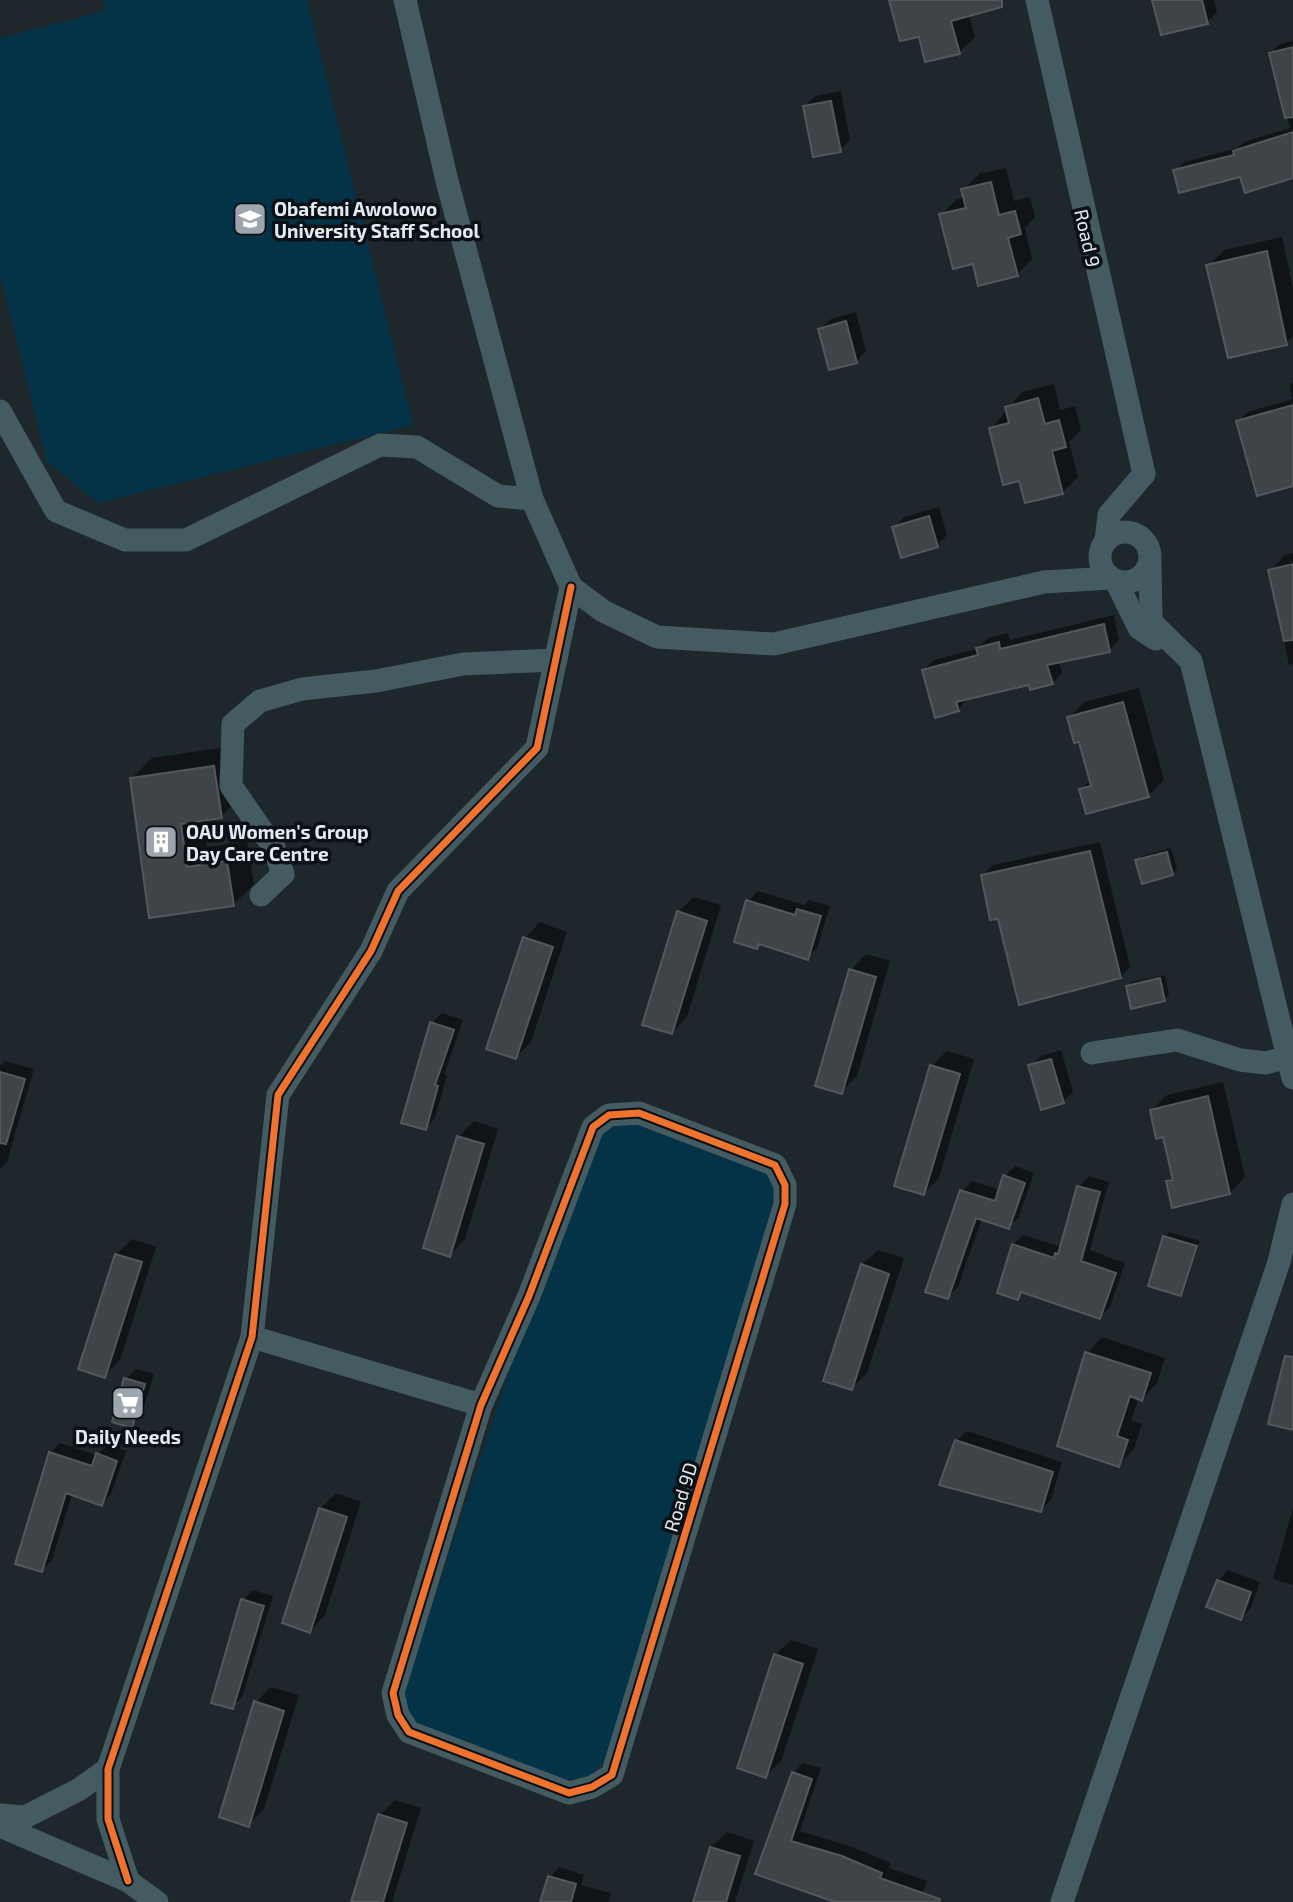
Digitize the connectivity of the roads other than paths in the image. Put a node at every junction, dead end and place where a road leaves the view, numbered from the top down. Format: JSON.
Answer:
{"nodes":[{"id":1,"x":405,"y":0,"type":"edge"},
{"id":2,"x":1037,"y":0,"type":"edge"},
{"id":3,"x":0,"y":411,"type":"edge"},
{"id":4,"x":1144,"y":474,"type":"junction"},
{"id":5,"x":532,"y":499,"type":"junction"},
{"id":6,"x":1103,"y":545,"type":"junction"},
{"id":7,"x":1148,"y":552,"type":"junction"},
{"id":8,"x":1114,"y":580,"type":"junction"},
{"id":9,"x":1044,"y":582,"type":"junction"},
{"id":10,"x":571,"y":587,"type":"junction"},
{"id":11,"x":556,"y":660,"type":"junction"},
{"id":12,"x":1191,"y":661,"type":"junction"},
{"id":13,"x":261,"y":895,"type":"dead end"},
{"id":14,"x":1092,"y":1054,"type":"dead end"},
{"id":15,"x":1291,"y":1068,"type":"edge"},
{"id":16,"x":1293,"y":1204,"type":"edge"},
{"id":17,"x":252,"y":1337,"type":"junction"},
{"id":18,"x":481,"y":1405,"type":"junction"},
{"id":19,"x":108,"y":1769,"type":"junction"},
{"id":20,"x":0,"y":1815,"type":"edge"},
{"id":21,"x":0,"y":1826,"type":"edge"},
{"id":22,"x":128,"y":1881,"type":"junction"},
{"id":23,"x":157,"y":1902,"type":"edge"},
{"id":24,"x":1062,"y":1902,"type":"edge"}],
"edges":[{"from":1,"to":5,"type":"street"},
{"from":2,"to":4,"type":"street","name":"Road 9"},
{"from":3,"to":5,"type":"street"},
{"from":4,"to":6,"type":"street"},
{"from":4,"to":7,"type":"street"},
{"from":5,"to":10,"type":"street"},
{"from":6,"to":7,"type":"street"},
{"from":6,"to":8,"type":"street"},
{"from":6,"to":9,"type":"street"},
{"from":7,"to":8,"type":"street"},
{"from":7,"to":12,"type":"street"},
{"from":8,"to":9,"type":"street"},
{"from":8,"to":12,"type":"street"},
{"from":9,"to":10,"type":"street"},
{"from":10,"to":11,"type":"street"},
{"from":11,"to":13,"type":"street"},
{"from":11,"to":17,"type":"street"},
{"from":12,"to":15,"type":"street"},
{"from":14,"to":15,"type":"street"},
{"from":16,"to":24,"type":"street"},
{"from":17,"to":18,"type":"street"},
{"from":17,"to":19,"type":"street"},
{"from":18,"to":18,"type":"street","name":"Road 9D"},
{"from":19,"to":20,"type":"street"},
{"from":19,"to":22,"type":"street"},
{"from":21,"to":22,"type":"street"},
{"from":22,"to":23,"type":"street"}]}
